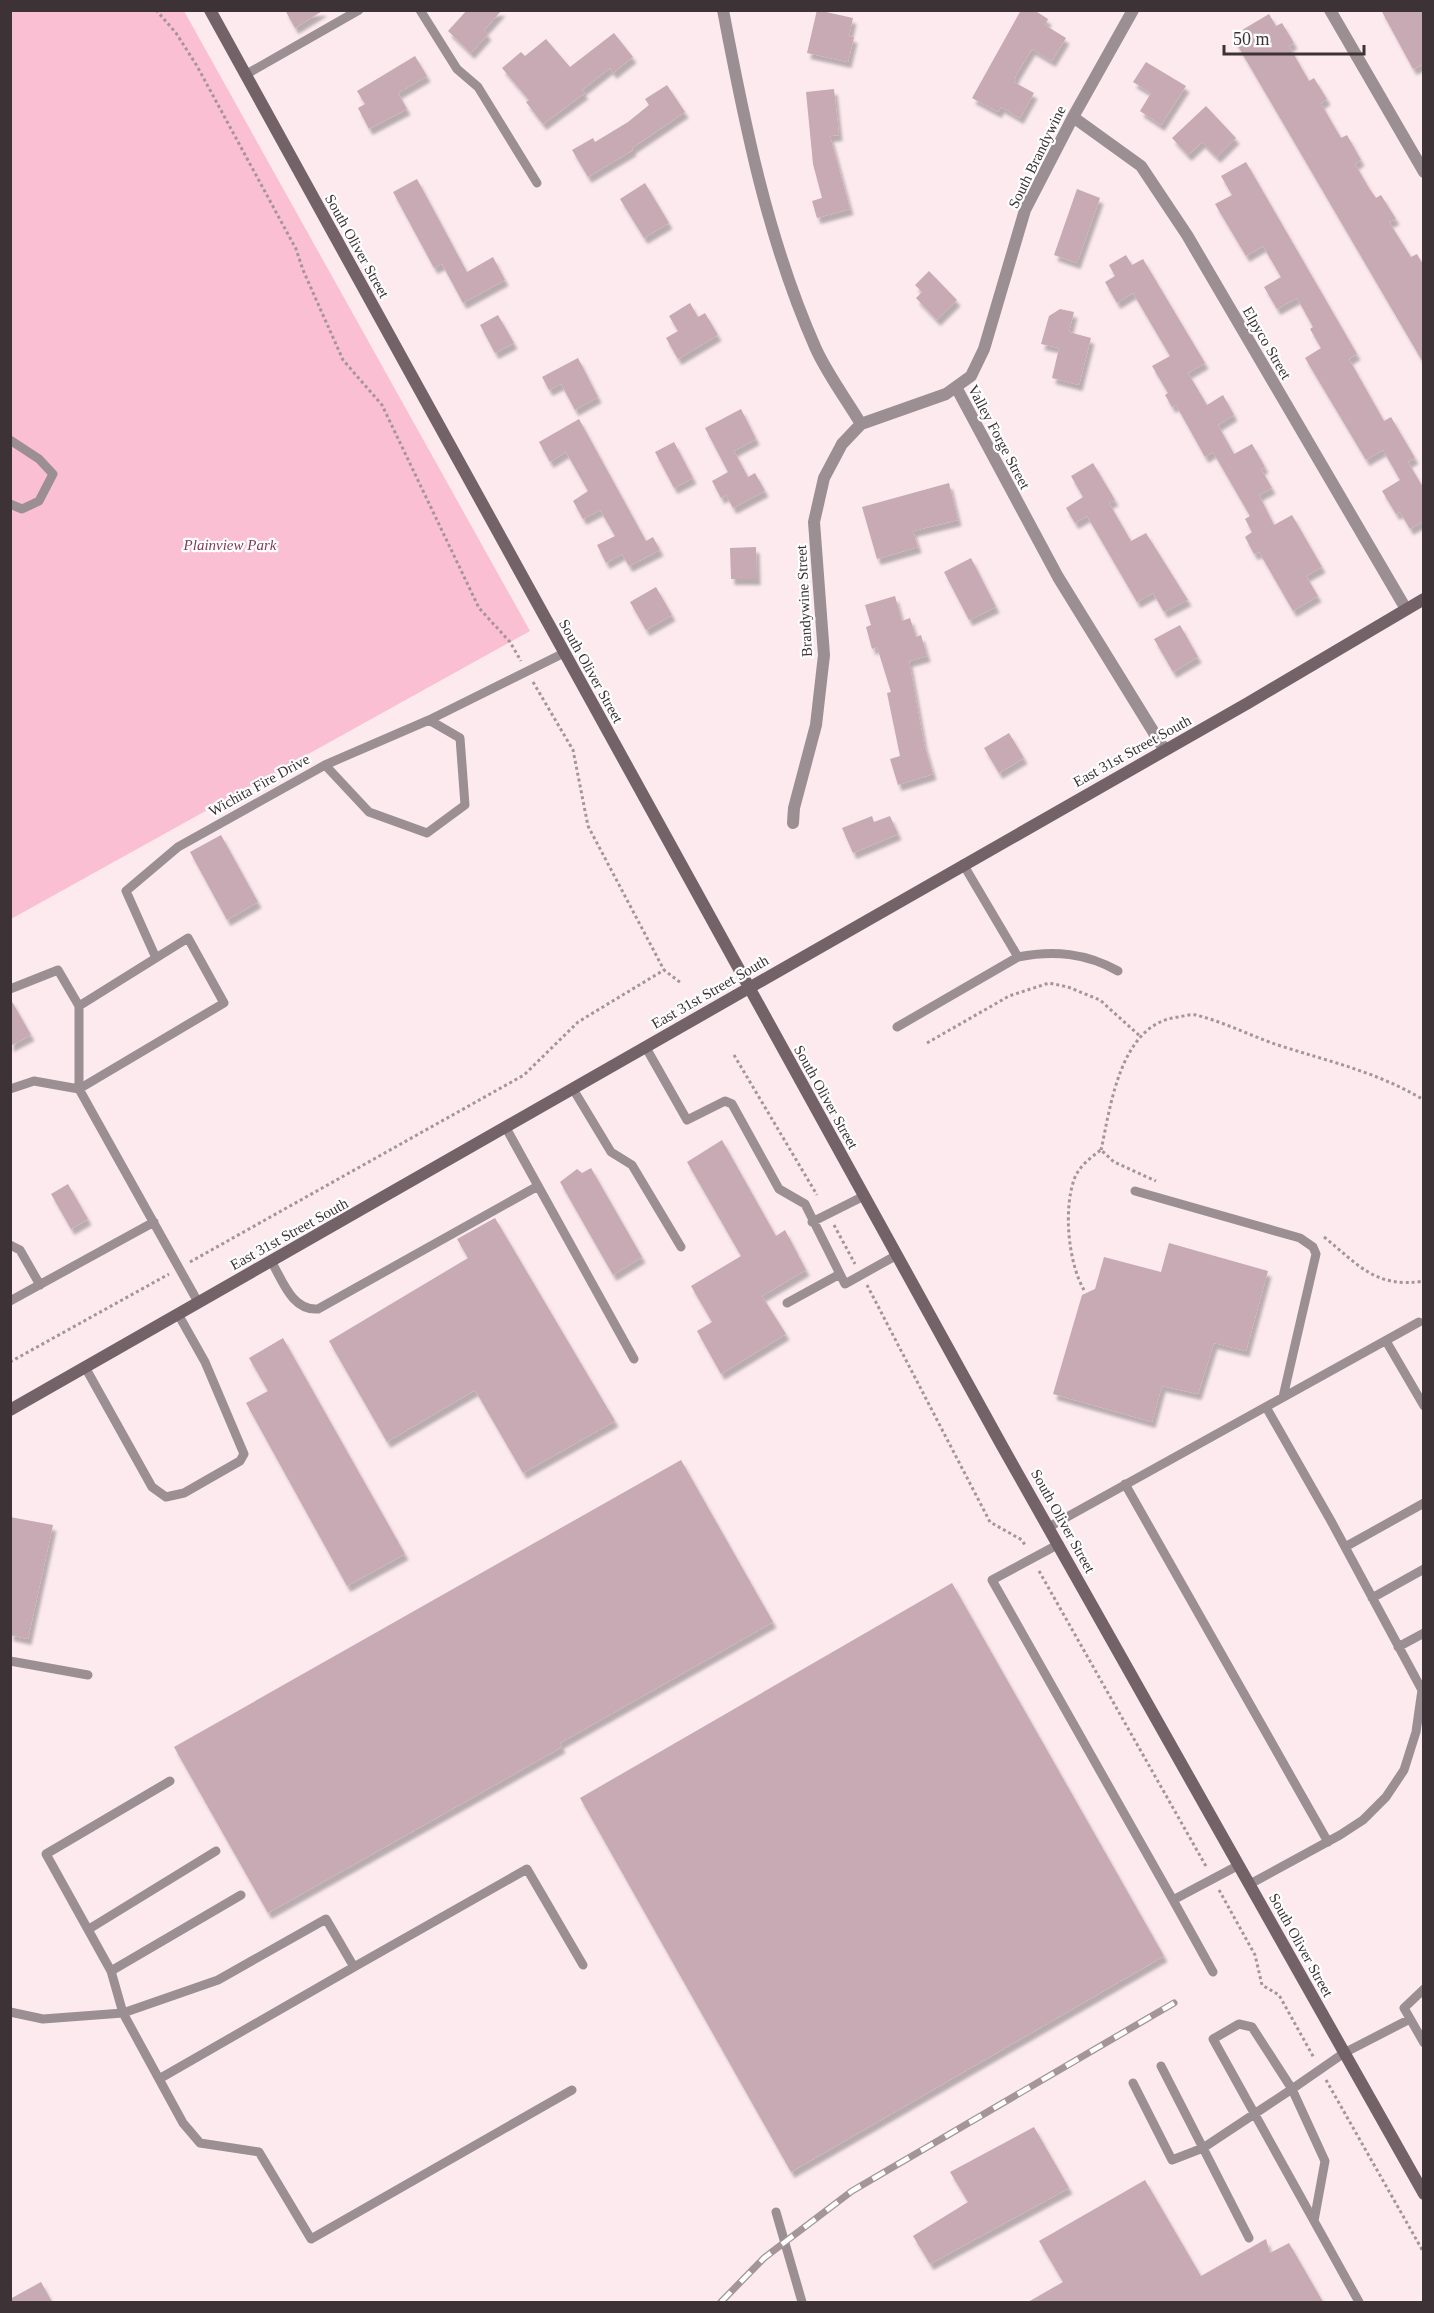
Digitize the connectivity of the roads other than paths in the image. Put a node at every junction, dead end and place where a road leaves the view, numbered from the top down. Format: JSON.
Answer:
{"nodes":[{"id":1,"x":210,"y":10,"type":"edge"},
{"id":2,"x":359,"y":10,"type":"edge"},
{"id":3,"x":420,"y":10,"type":"edge"},
{"id":4,"x":723,"y":10,"type":"edge"},
{"id":5,"x":1133,"y":10,"type":"edge"},
{"id":6,"x":1330,"y":10,"type":"edge"},
{"id":7,"x":245,"y":75,"type":"junction"},
{"id":8,"x":1073,"y":117,"type":"junction"},
{"id":9,"x":1424,"y":171,"type":"edge"},
{"id":10,"x":537,"y":183,"type":"dead end"},
{"id":11,"x":956,"y":387,"type":"junction"},
{"id":12,"x":861,"y":424,"type":"junction"},
{"id":13,"x":10,"y":440,"type":"edge"},
{"id":14,"x":10,"y":504,"type":"edge"},
{"id":15,"x":1424,"y":599,"type":"edge"},
{"id":16,"x":1406,"y":609,"type":"junction"},
{"id":17,"x":564,"y":653,"type":"junction"},
{"id":18,"x":429,"y":720,"type":"junction"},
{"id":19,"x":1164,"y":749,"type":"junction"},
{"id":20,"x":325,"y":765,"type":"junction"},
{"id":21,"x":793,"y":823,"type":"dead end"},
{"id":22,"x":963,"y":864,"type":"junction"},
{"id":23,"x":1018,"y":957,"type":"junction"},
{"id":24,"x":156,"y":958,"type":"junction"},
{"id":25,"x":1118,"y":971,"type":"dead end"},
{"id":26,"x":749,"y":987,"type":"junction"},
{"id":27,"x":10,"y":989,"type":"edge"},
{"id":28,"x":79,"y":1006,"type":"junction"},
{"id":29,"x":897,"y":1028,"type":"dead end"},
{"id":30,"x":645,"y":1046,"type":"junction"},
{"id":31,"x":10,"y":1089,"type":"edge"},
{"id":32,"x":80,"y":1089,"type":"junction"},
{"id":33,"x":573,"y":1089,"type":"junction"},
{"id":34,"x":506,"y":1128,"type":"junction"},
{"id":35,"x":538,"y":1186,"type":"junction"},
{"id":36,"x":1135,"y":1191,"type":"dead end"},
{"id":37,"x":864,"y":1196,"type":"junction"},
{"id":38,"x":154,"y":1222,"type":"junction"},
{"id":39,"x":812,"y":1222,"type":"junction"},
{"id":40,"x":10,"y":1245,"type":"edge"},
{"id":41,"x":681,"y":1247,"type":"dead end"},
{"id":42,"x":897,"y":1255,"type":"junction"},
{"id":43,"x":271,"y":1261,"type":"junction"},
{"id":44,"x":840,"y":1274,"type":"junction"},
{"id":45,"x":40,"y":1285,"type":"junction"},
{"id":46,"x":10,"y":1302,"type":"edge"},
{"id":47,"x":198,"y":1302,"type":"junction"},
{"id":48,"x":787,"y":1303,"type":"dead end"},
{"id":49,"x":178,"y":1314,"type":"junction"},
{"id":50,"x":1419,"y":1322,"type":"dead end"},
{"id":51,"x":1386,"y":1341,"type":"junction"},
{"id":52,"x":634,"y":1359,"type":"dead end"},
{"id":53,"x":85,"y":1368,"type":"junction"},
{"id":54,"x":1283,"y":1397,"type":"junction"},
{"id":55,"x":1424,"y":1406,"type":"edge"},
{"id":56,"x":1266,"y":1407,"type":"junction"},
{"id":57,"x":10,"y":1410,"type":"edge"},
{"id":58,"x":1125,"y":1484,"type":"junction"},
{"id":59,"x":1424,"y":1503,"type":"edge"},
{"id":60,"x":1049,"y":1527,"type":"junction"},
{"id":61,"x":1059,"y":1544,"type":"junction"},
{"id":62,"x":1345,"y":1547,"type":"junction"},
{"id":63,"x":1424,"y":1569,"type":"edge"},
{"id":64,"x":1372,"y":1598,"type":"junction"},
{"id":65,"x":1424,"y":1633,"type":"edge"},
{"id":66,"x":1398,"y":1647,"type":"junction"},
{"id":67,"x":10,"y":1661,"type":"edge"},
{"id":68,"x":88,"y":1675,"type":"dead end"},
{"id":69,"x":1423,"y":1690,"type":"edge"},
{"id":70,"x":170,"y":1781,"type":"dead end"},
{"id":71,"x":1328,"y":1842,"type":"junction"},
{"id":72,"x":216,"y":1851,"type":"dead end"},
{"id":73,"x":1239,"y":1865,"type":"junction"},
{"id":74,"x":1250,"y":1884,"type":"junction"},
{"id":75,"x":241,"y":1895,"type":"dead end"},
{"id":76,"x":1173,"y":1900,"type":"junction"},
{"id":77,"x":89,"y":1929,"type":"junction"},
{"id":78,"x":583,"y":1965,"type":"dead end"},
{"id":79,"x":354,"y":1967,"type":"junction"},
{"id":80,"x":111,"y":1971,"type":"junction"},
{"id":81,"x":1213,"y":1972,"type":"dead end"},
{"id":82,"x":1424,"y":1989,"type":"edge"},
{"id":83,"x":10,"y":2012,"type":"edge"},
{"id":84,"x":123,"y":2013,"type":"junction"},
{"id":85,"x":1410,"y":2019,"type":"junction"},
{"id":86,"x":1424,"y":2043,"type":"edge"},
{"id":87,"x":1344,"y":2052,"type":"junction"},
{"id":88,"x":1161,"y":2066,"type":"dead end"},
{"id":89,"x":159,"y":2079,"type":"junction"},
{"id":90,"x":1133,"y":2083,"type":"dead end"},
{"id":91,"x":1292,"y":2089,"type":"junction"},
{"id":92,"x":573,"y":2090,"type":"dead end"},
{"id":93,"x":1255,"y":2115,"type":"junction"},
{"id":94,"x":1203,"y":2148,"type":"junction"},
{"id":95,"x":1424,"y":2194,"type":"edge"},
{"id":96,"x":776,"y":2212,"type":"dead end"},
{"id":97,"x":1314,"y":2221,"type":"junction"},
{"id":98,"x":1249,"y":2238,"type":"dead end"},
{"id":99,"x":802,"y":2302,"type":"edge"},
{"id":100,"x":1359,"y":2302,"type":"edge"}],
"edges":[{"from":1,"to":7,"type":"main road","name":"South Oliver Street"},
{"from":2,"to":7,"type":"lane"},
{"from":3,"to":10,"type":"lane"},
{"from":4,"to":12,"type":"street"},
{"from":5,"to":8,"type":"street","name":"South Brandywine"},
{"from":6,"to":9,"type":"street"},
{"from":7,"to":17,"type":"main road","name":"South Oliver Street"},
{"from":8,"to":11,"type":"street","name":"South Brandywine"},
{"from":8,"to":16,"type":"street","name":"Elpyco Street"},
{"from":11,"to":12,"type":"street","name":"Valley Forge Street"},
{"from":11,"to":19,"type":"street","name":"Valley Forge Street"},
{"from":12,"to":21,"type":"street","name":"Brandywine Street"},
{"from":13,"to":14,"type":"lane"},
{"from":15,"to":16,"type":"main road","name":"East 31st Street South"},
{"from":16,"to":19,"type":"main road","name":"East 31st Street South"},
{"from":17,"to":18,"type":"lane"},
{"from":17,"to":26,"type":"main road","name":"South Oliver Street"},
{"from":18,"to":20,"type":"lane"},
{"from":18,"to":20,"type":"lane","name":"Wichita Fire Drive"},
{"from":19,"to":22,"type":"main road","name":"East 31st Street South"},
{"from":20,"to":24,"type":"lane","name":"Wichita Fire Drive"},
{"from":22,"to":23,"type":"lane"},
{"from":22,"to":26,"type":"main road","name":"East 31st Street South"},
{"from":23,"to":25,"type":"lane"},
{"from":23,"to":29,"type":"lane"},
{"from":24,"to":28,"type":"lane"},
{"from":24,"to":32,"type":"lane"},
{"from":26,"to":30,"type":"main road","name":"East 31st Street South"},
{"from":26,"to":37,"type":"main road","name":"South Oliver Street"},
{"from":27,"to":28,"type":"lane"},
{"from":28,"to":32,"type":"lane"},
{"from":30,"to":33,"type":"main road","name":"East 31st Street South"},
{"from":30,"to":39,"type":"lane"},
{"from":31,"to":32,"type":"lane"},
{"from":32,"to":38,"type":"lane"},
{"from":33,"to":34,"type":"main road","name":"East 31st Street South"},
{"from":33,"to":41,"type":"lane"},
{"from":34,"to":35,"type":"lane"},
{"from":34,"to":43,"type":"main road","name":"East 31st Street South"},
{"from":35,"to":43,"type":"lane"},
{"from":35,"to":52,"type":"lane"},
{"from":36,"to":54,"type":"lane"},
{"from":37,"to":39,"type":"lane"},
{"from":37,"to":42,"type":"main road","name":"South Oliver Street"},
{"from":38,"to":45,"type":"lane"},
{"from":38,"to":47,"type":"lane"},
{"from":39,"to":44,"type":"lane"},
{"from":40,"to":45,"type":"lane"},
{"from":42,"to":44,"type":"lane"},
{"from":42,"to":60,"type":"main road","name":"South Oliver Street"},
{"from":43,"to":47,"type":"main road","name":"East 31st Street South"},
{"from":44,"to":48,"type":"lane"},
{"from":45,"to":46,"type":"lane"},
{"from":47,"to":49,"type":"main road","name":"East 31st Street South"},
{"from":49,"to":53,"type":"main road","name":"East 31st Street South"},
{"from":49,"to":53,"type":"lane"},
{"from":50,"to":51,"type":"lane"},
{"from":51,"to":54,"type":"lane"},
{"from":51,"to":55,"type":"lane"},
{"from":53,"to":57,"type":"main road","name":"East 31st Street South"},
{"from":54,"to":56,"type":"lane"},
{"from":56,"to":58,"type":"lane"},
{"from":56,"to":62,"type":"lane"},
{"from":58,"to":60,"type":"lane"},
{"from":58,"to":71,"type":"lane"},
{"from":59,"to":62,"type":"lane"},
{"from":60,"to":61,"type":"main road","name":"South Oliver Street"},
{"from":61,"to":73,"type":"main road","name":"South Oliver Street"},
{"from":61,"to":76,"type":"lane"},
{"from":62,"to":64,"type":"lane"},
{"from":63,"to":64,"type":"lane"},
{"from":64,"to":66,"type":"lane"},
{"from":65,"to":66,"type":"lane"},
{"from":66,"to":69,"type":"lane"},
{"from":67,"to":68,"type":"lane"},
{"from":69,"to":71,"type":"lane"},
{"from":70,"to":77,"type":"lane"},
{"from":71,"to":74,"type":"lane"},
{"from":72,"to":77,"type":"lane"},
{"from":73,"to":74,"type":"main road","name":"South Oliver Street"},
{"from":73,"to":76,"type":"lane"},
{"from":74,"to":87,"type":"main road","name":"South Oliver Street"},
{"from":75,"to":80,"type":"lane"},
{"from":76,"to":81,"type":"lane"},
{"from":77,"to":80,"type":"lane"},
{"from":78,"to":79,"type":"lane"},
{"from":79,"to":84,"type":"lane"},
{"from":79,"to":89,"type":"lane"},
{"from":80,"to":84,"type":"lane"},
{"from":82,"to":85,"type":"lane"},
{"from":83,"to":84,"type":"lane"},
{"from":84,"to":89,"type":"lane"},
{"from":85,"to":86,"type":"lane"},
{"from":85,"to":87,"type":"lane"},
{"from":87,"to":91,"type":"lane"},
{"from":87,"to":95,"type":"main road","name":"South Oliver Street"},
{"from":88,"to":94,"type":"lane"},
{"from":89,"to":92,"type":"lane"},
{"from":90,"to":94,"type":"lane"},
{"from":91,"to":93,"type":"lane"},
{"from":91,"to":93,"type":"lane"},
{"from":91,"to":97,"type":"lane"},
{"from":93,"to":94,"type":"lane"},
{"from":93,"to":97,"type":"lane"},
{"from":94,"to":98,"type":"lane"},
{"from":96,"to":99,"type":"lane"},
{"from":97,"to":100,"type":"lane"}]}
